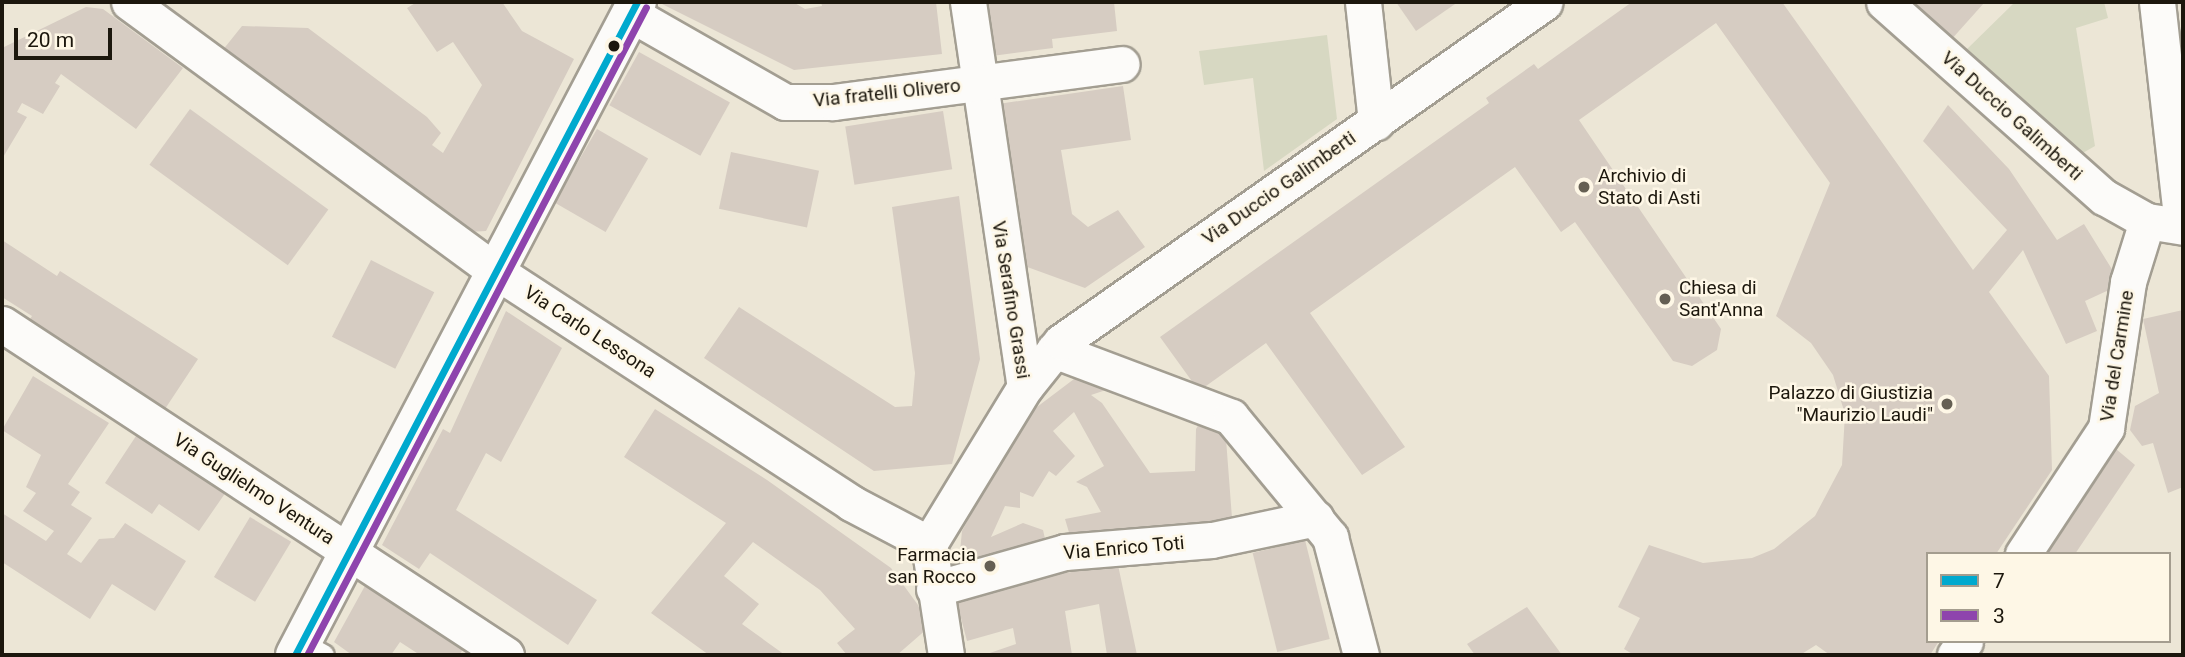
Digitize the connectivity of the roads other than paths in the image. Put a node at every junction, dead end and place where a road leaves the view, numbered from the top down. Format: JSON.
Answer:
{"nodes":[{"id":1,"x":129,"y":2,"type":"edge"},
{"id":2,"x":968,"y":2,"type":"edge"},
{"id":3,"x":1363,"y":2,"type":"edge"},
{"id":4,"x":1545,"y":2,"type":"edge"},
{"id":5,"x":1884,"y":2,"type":"edge"},
{"id":6,"x":2157,"y":2,"type":"edge"},
{"id":7,"x":634,"y":8,"type":"edge"},
{"id":8,"x":1122,"y":64,"type":"dead end"},
{"id":9,"x":977,"y":83,"type":"junction"},
{"id":10,"x":1376,"y":121,"type":"junction"},
{"id":11,"x":2147,"y":221,"type":"junction"},
{"id":12,"x":2183,"y":226,"type":"edge"},
{"id":13,"x":494,"y":270,"type":"junction"},
{"id":14,"x":2,"y":324,"type":"edge"},
{"id":15,"x":1055,"y":350,"type":"junction"},
{"id":16,"x":1025,"y":387,"type":"junction"},
{"id":17,"x":1316,"y":518,"type":"junction"},
{"id":18,"x":929,"y":544,"type":"junction"},
{"id":19,"x":349,"y":551,"type":"junction"},
{"id":20,"x":2024,"y":552,"type":"edge"},
{"id":21,"x":933,"y":589,"type":"junction"},
{"id":22,"x":307,"y":651,"type":"edge"},
{"id":23,"x":506,"y":655,"type":"edge"},
{"id":24,"x":946,"y":655,"type":"edge"},
{"id":25,"x":1361,"y":655,"type":"edge"}],
"edges":[{"from":1,"to":13,"type":"street","name":"Via Carlo Lessona"},
{"from":2,"to":9,"type":"street","name":"Via Serafino Grassi"},
{"from":3,"to":10,"type":"street"},
{"from":4,"to":10,"type":"street","name":"Via Duccio Galimberti"},
{"from":5,"to":11,"type":"street","name":"Via Duccio Galimberti"},
{"from":6,"to":12,"type":"street"},
{"from":7,"to":9,"type":"street","name":"Via fratelli Olivero"},
{"from":7,"to":13,"type":"main road"},
{"from":8,"to":9,"type":"street","name":"Via fratelli Olivero"},
{"from":9,"to":16,"type":"street","name":"Via Serafino Grassi"},
{"from":10,"to":15,"type":"street","name":"Via Duccio Galimberti"},
{"from":11,"to":12,"type":"street"},
{"from":11,"to":20,"type":"street","name":"Via del Carmine"},
{"from":13,"to":18,"type":"street","name":"Via Carlo Lessona"},
{"from":13,"to":19,"type":"main road"},
{"from":14,"to":19,"type":"street","name":"Via Guglielmo Ventura"},
{"from":15,"to":16,"type":"street","name":"Via Duccio Galimberti"},
{"from":15,"to":17,"type":"street"},
{"from":16,"to":18,"type":"street","name":"Via Serafino Grassi"},
{"from":17,"to":21,"type":"street","name":"Via Enrico Toti"},
{"from":17,"to":25,"type":"street"},
{"from":18,"to":21,"type":"street"},
{"from":19,"to":22,"type":"main road"},
{"from":19,"to":23,"type":"street","name":"Via Guglielmo Ventura"},
{"from":21,"to":24,"type":"street"}]}
